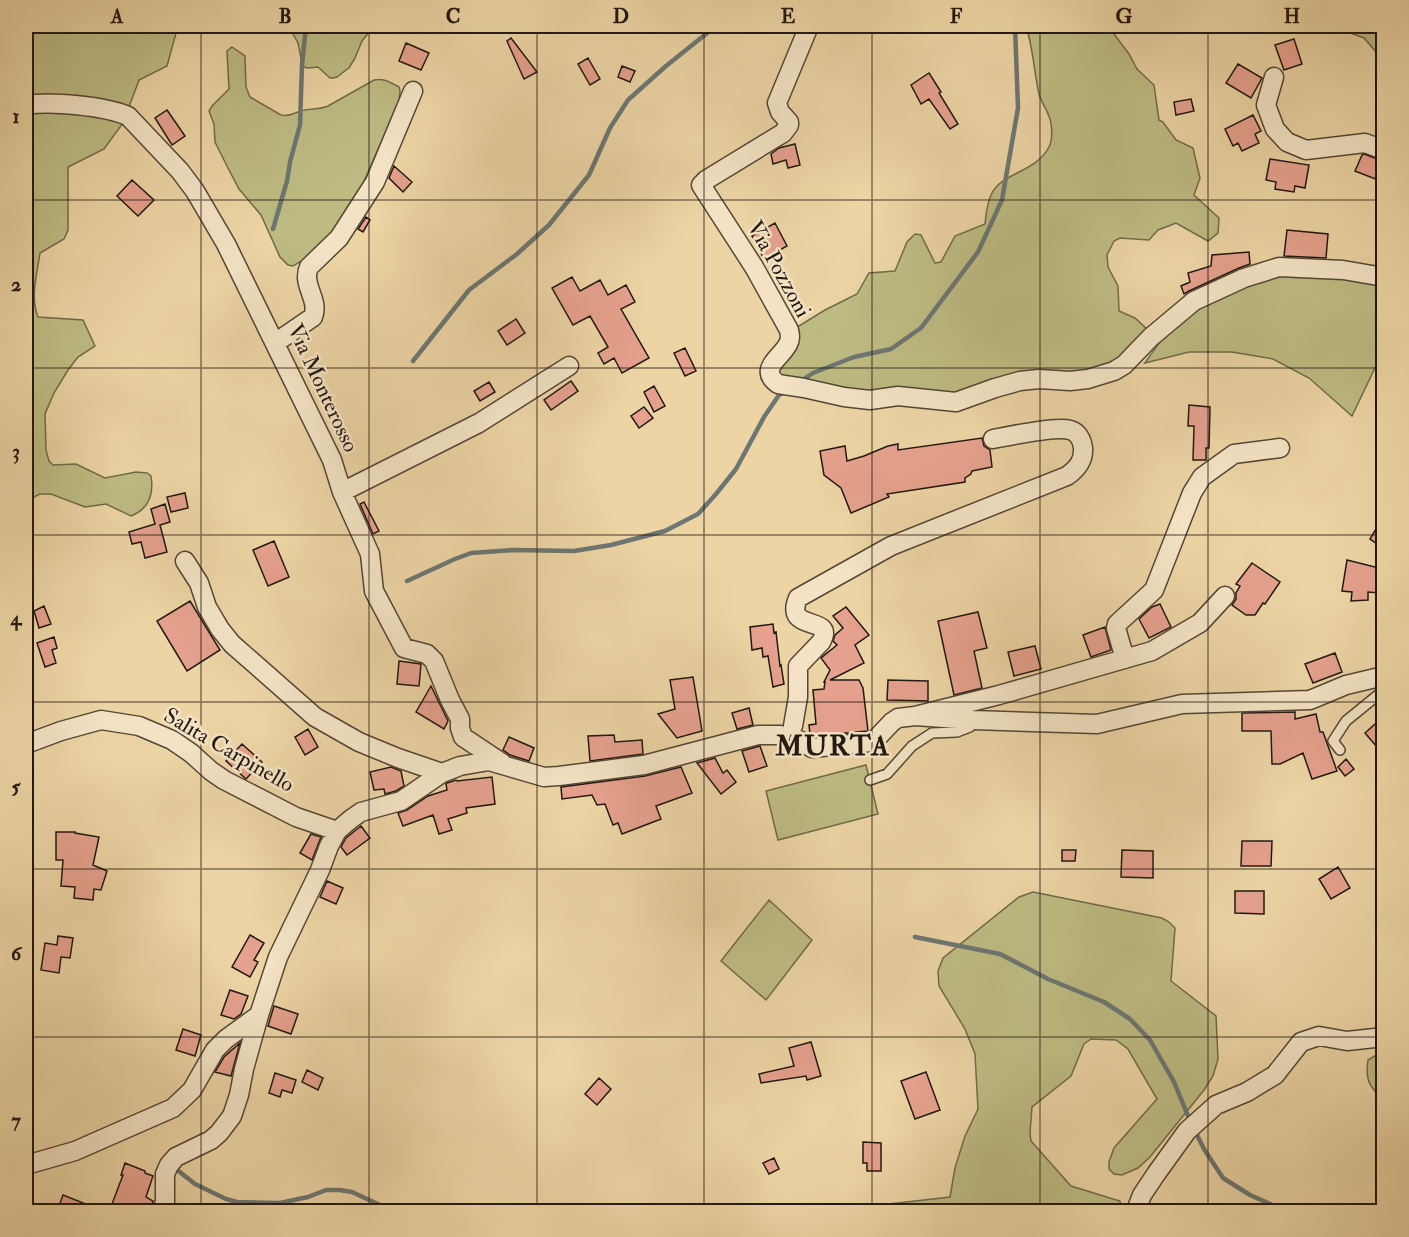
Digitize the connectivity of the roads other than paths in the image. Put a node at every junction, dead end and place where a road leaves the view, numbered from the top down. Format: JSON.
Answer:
{"nodes":[{"id":1,"x":809,"y":26,"type":"edge"},
{"id":2,"x":1274,"y":77,"type":"dead end"},
{"id":3,"x":413,"y":91,"type":"dead end"},
{"id":4,"x":26,"y":105,"type":"edge"},
{"id":5,"x":1383,"y":150,"type":"edge"},
{"id":6,"x":1383,"y":277,"type":"edge"},
{"id":7,"x":275,"y":343,"type":"junction"},
{"id":8,"x":569,"y":366,"type":"dead end"},
{"id":9,"x":993,"y":439,"type":"dead end"},
{"id":10,"x":1280,"y":448,"type":"dead end"},
{"id":11,"x":342,"y":492,"type":"junction"},
{"id":12,"x":185,"y":561,"type":"dead end"},
{"id":13,"x":1225,"y":596,"type":"dead end"},
{"id":14,"x":1125,"y":659,"type":"junction"},
{"id":15,"x":1383,"y":676,"type":"edge"},
{"id":16,"x":1383,"y":690,"type":"edge"},
{"id":17,"x":915,"y":716,"type":"junction"},
{"id":18,"x":973,"y":720,"type":"junction"},
{"id":19,"x":791,"y":733,"type":"junction"},
{"id":20,"x":26,"y":744,"type":"edge"},
{"id":21,"x":1341,"y":750,"type":"dead end"},
{"id":22,"x":504,"y":765,"type":"junction"},
{"id":23,"x":442,"y":773,"type":"junction"},
{"id":24,"x":870,"y":780,"type":"dead end"},
{"id":25,"x":337,"y":831,"type":"junction"},
{"id":26,"x":259,"y":1015,"type":"junction"},
{"id":27,"x":1383,"y":1037,"type":"edge"},
{"id":28,"x":26,"y":1165,"type":"edge"},
{"id":29,"x":1137,"y":1209,"type":"dead end"},
{"id":30,"x":161,"y":1212,"type":"edge"}],
"edges":[{"from":1,"to":6,"type":"street","name":"Via Pozzoni"},
{"from":2,"to":5,"type":"street"},
{"from":3,"to":7,"type":"street"},
{"from":4,"to":7,"type":"street","name":"Via Monterosso"},
{"from":7,"to":11,"type":"street","name":"Via Monterosso"},
{"from":8,"to":11,"type":"street"},
{"from":9,"to":19,"type":"street"},
{"from":10,"to":14,"type":"street"},
{"from":11,"to":22,"type":"street","name":"Via Monterosso"},
{"from":12,"to":23,"type":"street"},
{"from":13,"to":14,"type":"street"},
{"from":14,"to":17,"type":"street"},
{"from":15,"to":18,"type":"street"},
{"from":16,"to":21,"type":"lane"},
{"from":17,"to":18,"type":"street"},
{"from":17,"to":19,"type":"street"},
{"from":18,"to":24,"type":"lane"},
{"from":19,"to":22,"type":"street"},
{"from":20,"to":25,"type":"street","name":"Salita Carpinello"},
{"from":22,"to":23,"type":"street"},
{"from":23,"to":25,"type":"street"},
{"from":25,"to":26,"type":"street"},
{"from":26,"to":28,"type":"street"},
{"from":26,"to":30,"type":"street"},
{"from":27,"to":29,"type":"street"}]}
